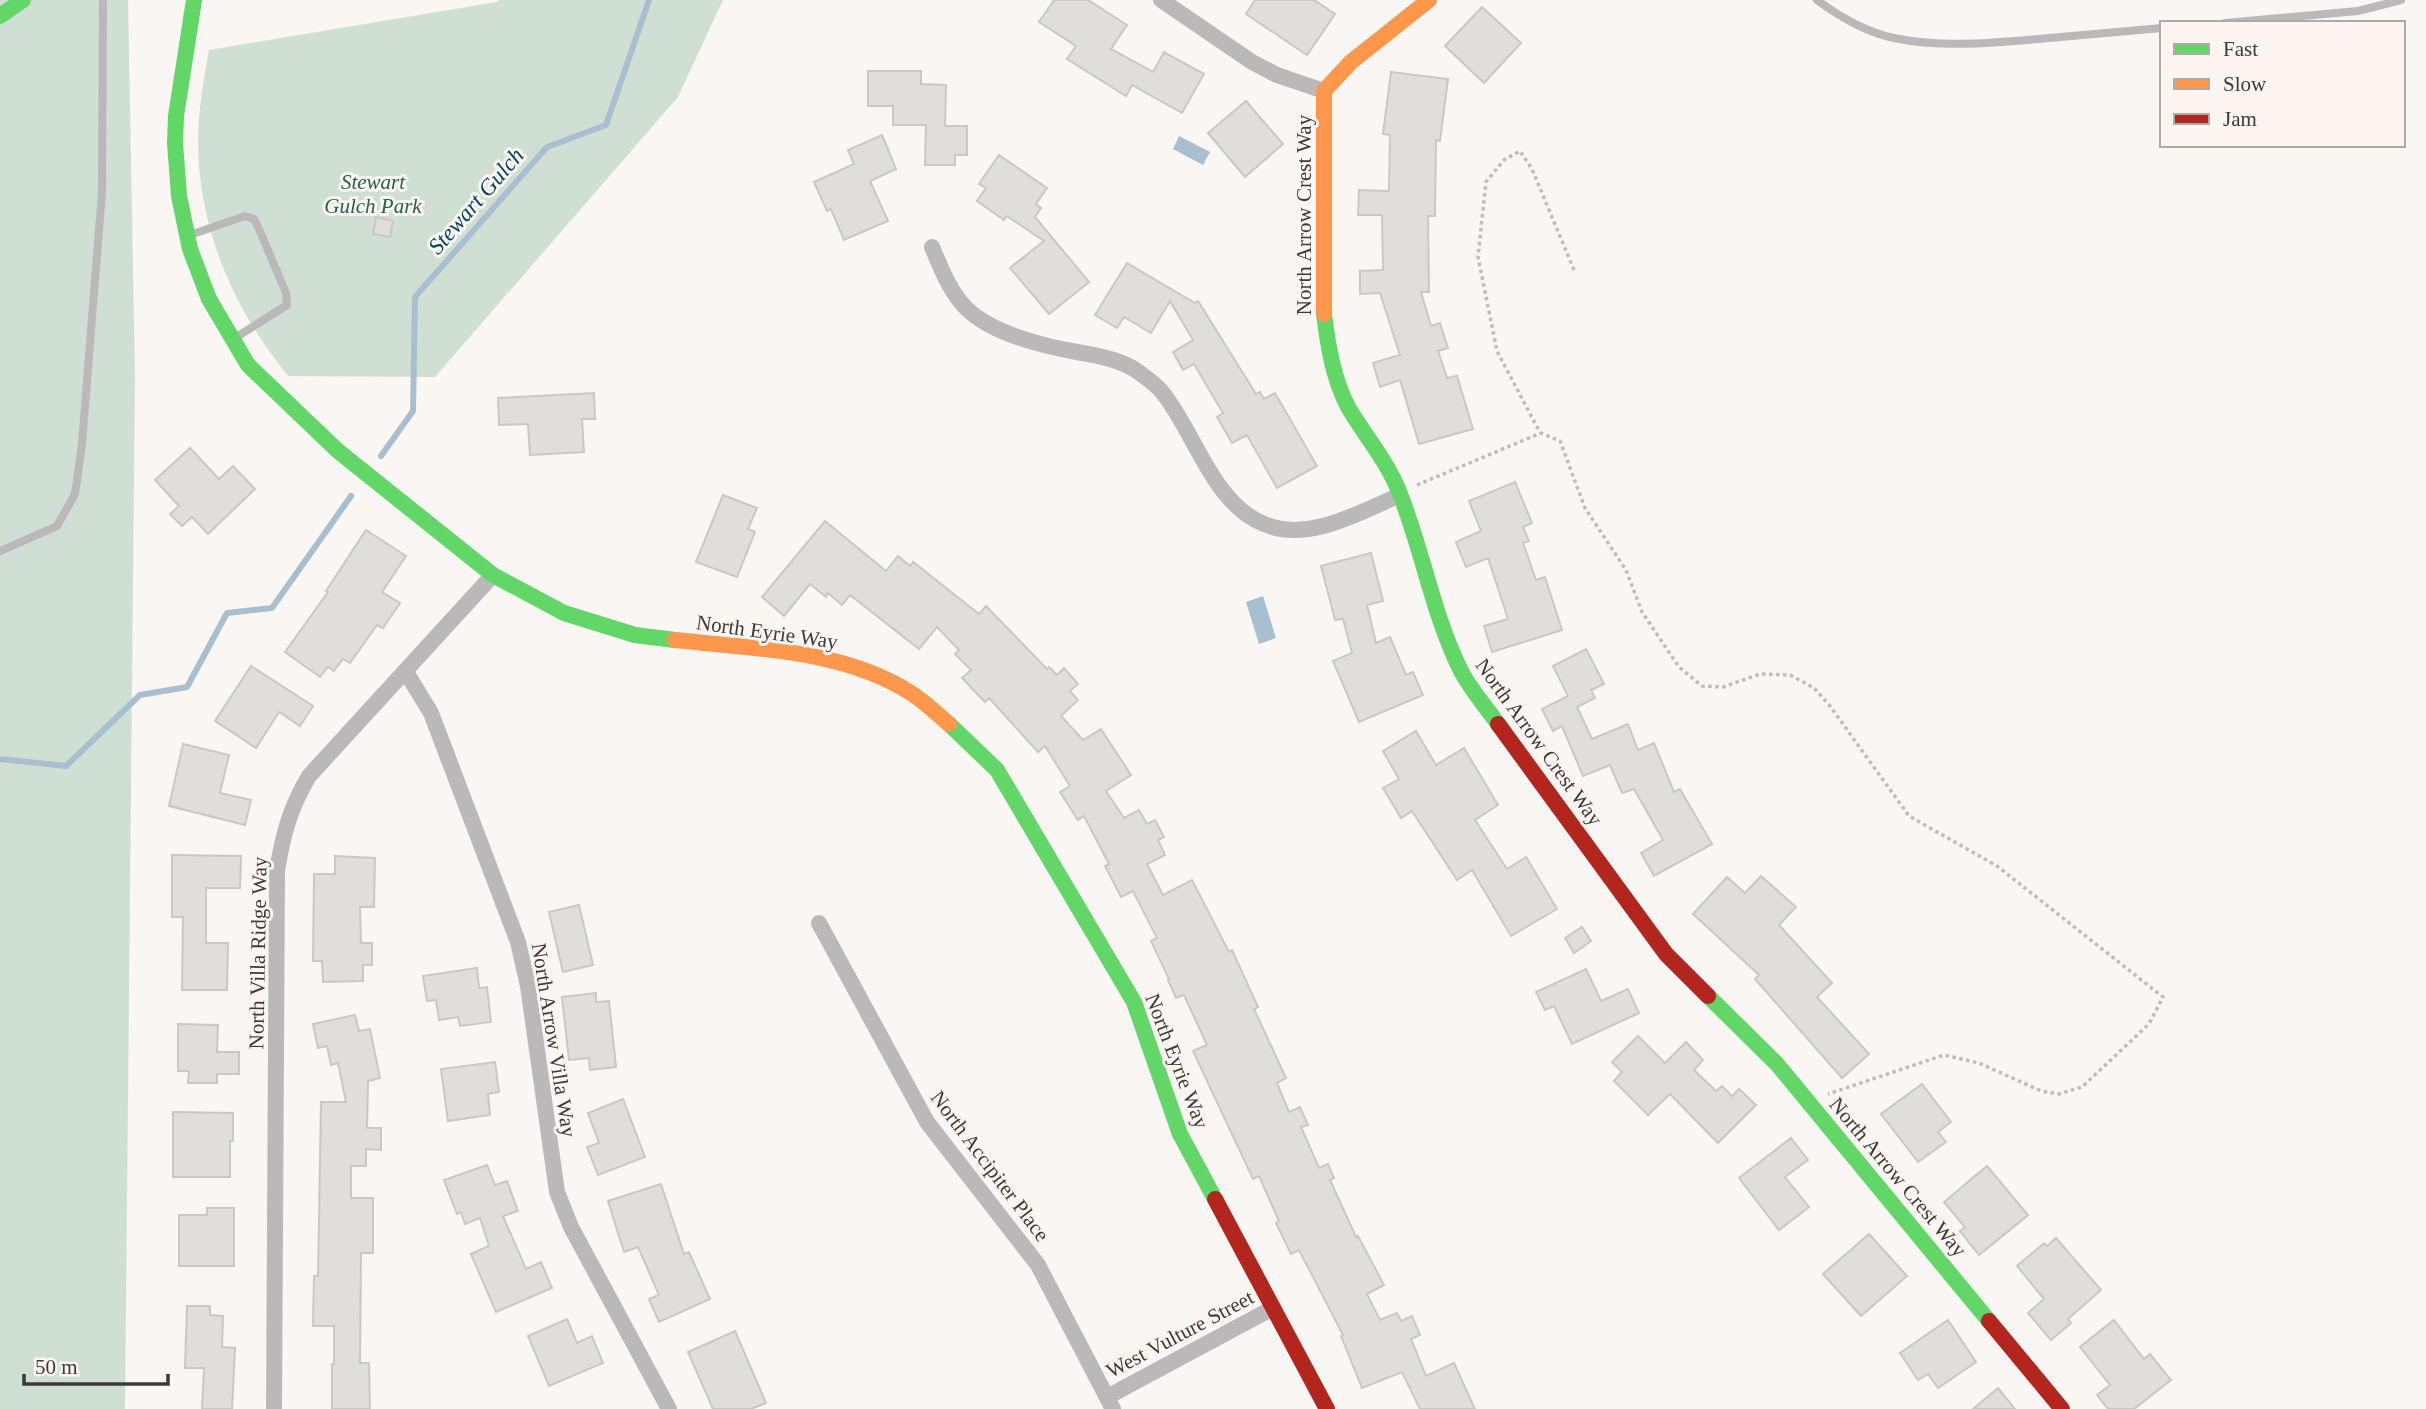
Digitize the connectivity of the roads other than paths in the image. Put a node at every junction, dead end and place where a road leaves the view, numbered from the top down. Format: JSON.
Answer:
{"nodes":[{"id":1,"x":23,"y":0,"type":"edge"},
{"id":2,"x":103,"y":0,"type":"edge"},
{"id":3,"x":194,"y":0,"type":"edge"},
{"id":4,"x":1161,"y":0,"type":"edge"},
{"id":5,"x":1429,"y":0,"type":"edge"},
{"id":6,"x":1817,"y":0,"type":"edge"},
{"id":7,"x":2401,"y":0,"type":"edge"},
{"id":8,"x":0,"y":16,"type":"edge"},
{"id":9,"x":2247,"y":21,"type":"edge"},
{"id":10,"x":2160,"y":28,"type":"edge"},
{"id":11,"x":1324,"y":92,"type":"junction"},
{"id":12,"x":187,"y":237,"type":"junction"},
{"id":13,"x":932,"y":247,"type":"dead end"},
{"id":14,"x":233,"y":339,"type":"junction"},
{"id":15,"x":1406,"y":491,"type":"junction"},
{"id":16,"x":0,"y":551,"type":"edge"},
{"id":17,"x":493,"y":575,"type":"junction"},
{"id":18,"x":406,"y":672,"type":"junction"},
{"id":19,"x":819,"y":923,"type":"dead end"},
{"id":20,"x":1273,"y":1308,"type":"junction"},
{"id":21,"x":1110,"y":1403,"type":"edge"},
{"id":22,"x":274,"y":1409,"type":"edge"},
{"id":23,"x":669,"y":1409,"type":"edge"},
{"id":24,"x":1327,"y":1409,"type":"edge"},
{"id":25,"x":2062,"y":1409,"type":"edge"}],
"edges":[{"from":1,"to":8,"type":"street"},
{"from":2,"to":16,"type":"lane"},
{"from":3,"to":12,"type":"street","name":"North Eyrie Way"},
{"from":4,"to":11,"type":"street"},
{"from":5,"to":11,"type":"street","name":"North Arrow Crest Way"},
{"from":6,"to":10,"type":"lane"},
{"from":7,"to":9,"type":"lane"},
{"from":11,"to":15,"type":"street","name":"North Arrow Crest Way"},
{"from":12,"to":14,"type":"street","name":"North Eyrie Way"},
{"from":12,"to":14,"type":"lane"},
{"from":13,"to":15,"type":"street"},
{"from":14,"to":17,"type":"street","name":"North Eyrie Way"},
{"from":15,"to":25,"type":"street","name":"North Arrow Crest Way"},
{"from":17,"to":18,"type":"street","name":"North Villa Ridge Way"},
{"from":17,"to":20,"type":"street","name":"North Eyrie Way"},
{"from":18,"to":22,"type":"street","name":"North Villa Ridge Way"},
{"from":18,"to":23,"type":"street","name":"North Arrow Villa Way"},
{"from":19,"to":21,"type":"street","name":"North Accipiter Place"},
{"from":20,"to":21,"type":"street","name":"West Vulture Street"},
{"from":20,"to":24,"type":"street","name":"North Eyrie Way"}]}
